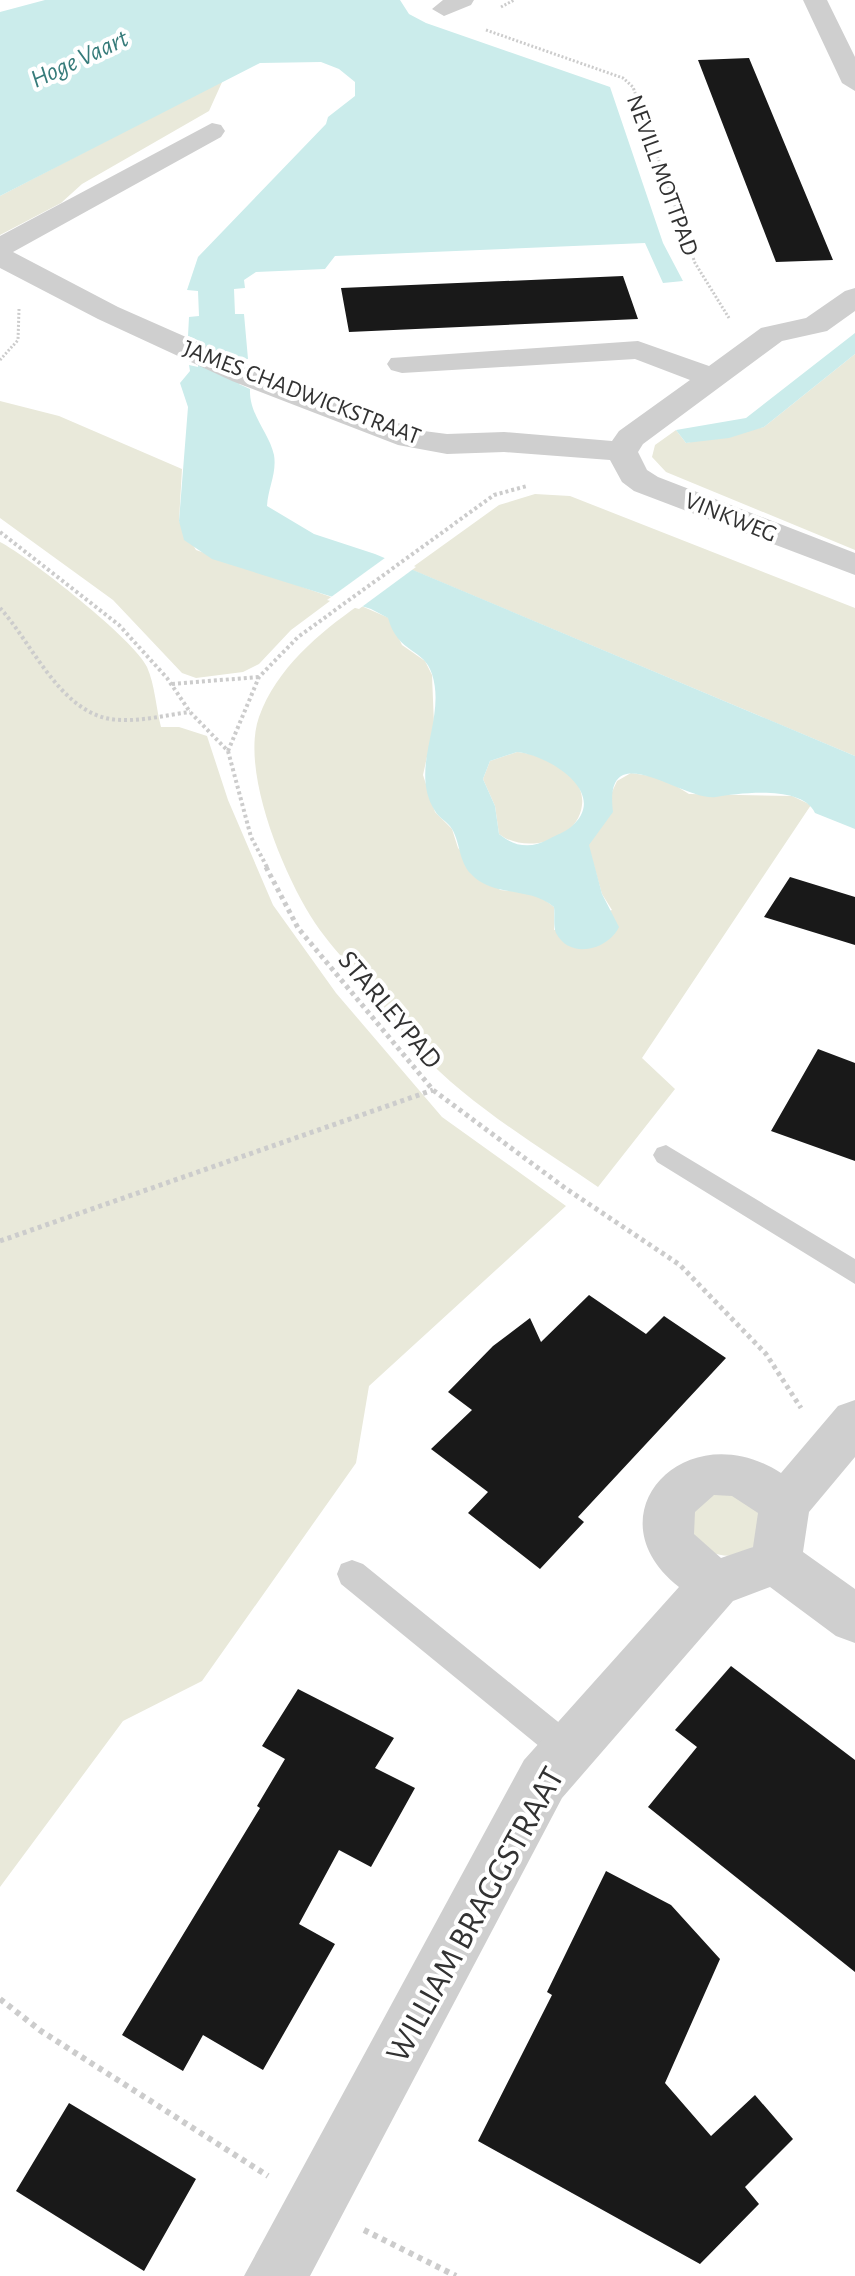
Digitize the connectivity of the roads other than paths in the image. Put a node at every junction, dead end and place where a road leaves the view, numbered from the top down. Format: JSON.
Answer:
{"nodes":[{"id":1,"x":815,"y":0,"type":"edge"},
{"id":2,"x":855,"y":83,"type":"edge"},
{"id":3,"x":212,"y":131,"type":"dead end"},
{"id":4,"x":0,"y":248,"type":"edge"},
{"id":5,"x":0,"y":257,"type":"edge"},
{"id":6,"x":855,"y":297,"type":"edge"},
{"id":7,"x":402,"y":364,"type":"dead end"},
{"id":8,"x":711,"y":377,"type":"junction"},
{"id":9,"x":622,"y":452,"type":"junction"},
{"id":10,"x":855,"y":565,"type":"edge"},
{"id":11,"x":666,"y":1155,"type":"dead end"},
{"id":12,"x":855,"y":1273,"type":"edge"},
{"id":13,"x":842,"y":1436,"type":"edge"},
{"id":14,"x":785,"y":1504,"type":"junction"},
{"id":15,"x":776,"y":1562,"type":"junction"},
{"id":16,"x":352,"y":1574,"type":"dead end"},
{"id":17,"x":715,"y":1584,"type":"junction"},
{"id":18,"x":855,"y":1619,"type":"edge"},
{"id":19,"x":567,"y":1749,"type":"junction"},
{"id":20,"x":276,"y":2276,"type":"edge"}],
"edges":[{"from":1,"to":2,"type":"street"},
{"from":3,"to":4,"type":"street"},
{"from":5,"to":9,"type":"street","name":"JAMES CHADWICKSTRAAT"},
{"from":6,"to":8,"type":"street"},
{"from":7,"to":8,"type":"street"},
{"from":8,"to":9,"type":"street"},
{"from":9,"to":10,"type":"street","name":"VINKWEG"},
{"from":11,"to":12,"type":"lane"},
{"from":13,"to":14,"type":"street"},
{"from":14,"to":15,"type":"street"},
{"from":14,"to":17,"type":"street"},
{"from":15,"to":17,"type":"street","name":"WILLIAM BRAGGSTRAAT"},
{"from":15,"to":18,"type":"street"},
{"from":16,"to":19,"type":"lane"},
{"from":17,"to":19,"type":"street","name":"WILLIAM BRAGGSTRAAT"},
{"from":19,"to":20,"type":"street","name":"WILLIAM BRAGGSTRAAT"}]}
